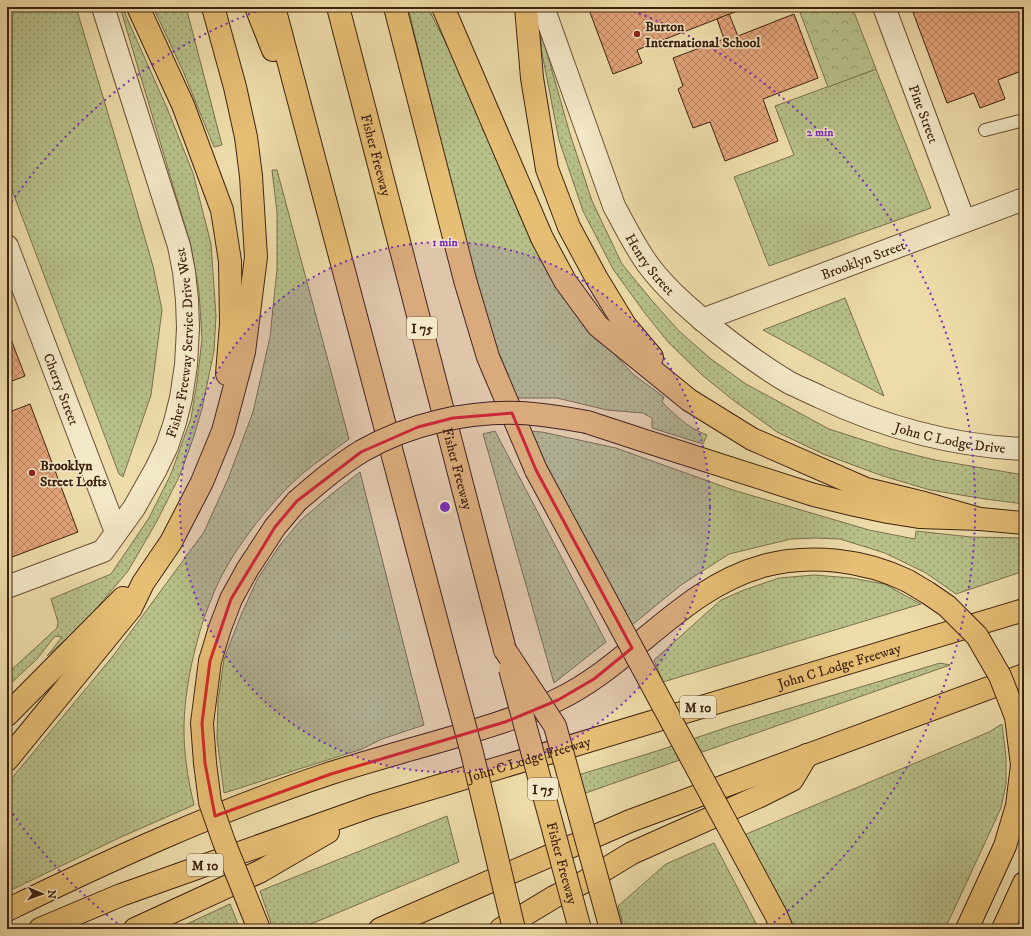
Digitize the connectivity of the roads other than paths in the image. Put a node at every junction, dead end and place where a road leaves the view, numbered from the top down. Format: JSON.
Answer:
{"nodes":[{"id":1,"x":104,"y":7,"type":"edge"},
{"id":2,"x":138,"y":7,"type":"edge"},
{"id":3,"x":213,"y":7,"type":"edge"},
{"id":4,"x":256,"y":7,"type":"edge"},
{"id":5,"x":274,"y":7,"type":"edge"},
{"id":6,"x":338,"y":7,"type":"edge"},
{"id":7,"x":394,"y":7,"type":"edge"},
{"id":8,"x":443,"y":7,"type":"edge"},
{"id":9,"x":526,"y":7,"type":"edge"},
{"id":10,"x":543,"y":7,"type":"edge"},
{"id":11,"x":884,"y":7,"type":"edge"},
{"id":12,"x":1024,"y":120,"type":"edge"},
{"id":13,"x":985,"y":130,"type":"dead end"},
{"id":14,"x":307,"y":136,"type":"junction"},
{"id":15,"x":1024,"y":198,"type":"edge"},
{"id":16,"x":964,"y":221,"type":"junction"},
{"id":17,"x":7,"y":246,"type":"edge"},
{"id":18,"x":702,"y":320,"type":"junction"},
{"id":19,"x":689,"y":400,"type":"junction"},
{"id":20,"x":877,"y":421,"type":"joint"},
{"id":21,"x":223,"y":431,"type":"junction"},
{"id":22,"x":1024,"y":449,"type":"edge"},
{"id":23,"x":980,"y":519,"type":"junction"},
{"id":24,"x":1024,"y":523,"type":"edge"},
{"id":25,"x":116,"y":532,"type":"junction"},
{"id":26,"x":143,"y":583,"type":"junction"},
{"id":27,"x":7,"y":587,"type":"edge"},
{"id":28,"x":1024,"y":610,"type":"edge"},
{"id":29,"x":505,"y":650,"type":"junction"},
{"id":30,"x":1024,"y":675,"type":"edge"},
{"id":31,"x":7,"y":715,"type":"edge"},
{"id":32,"x":807,"y":755,"type":"junction"},
{"id":33,"x":7,"y":760,"type":"edge"},
{"id":34,"x":372,"y":806,"type":"junction"},
{"id":35,"x":1024,"y":883,"type":"edge"},
{"id":36,"x":7,"y":910,"type":"edge"},
{"id":37,"x":40,"y":929,"type":"edge"},
{"id":38,"x":135,"y":929,"type":"edge"},
{"id":39,"x":259,"y":929,"type":"edge"},
{"id":40,"x":380,"y":929,"type":"edge"},
{"id":41,"x":501,"y":929,"type":"edge"},
{"id":42,"x":514,"y":929,"type":"edge"},
{"id":43,"x":580,"y":929,"type":"edge"},
{"id":44,"x":612,"y":929,"type":"edge"},
{"id":45,"x":782,"y":929,"type":"edge"},
{"id":46,"x":967,"y":929,"type":"edge"},
{"id":47,"x":1003,"y":929,"type":"edge"}],
"edges":[{"from":1,"to":25,"type":"street","name":"Fisher Freeway Service Drive West"},
{"from":2,"to":21,"type":"highway"},
{"from":3,"to":21,"type":"highway"},
{"from":4,"to":14,"type":"highway"},
{"from":5,"to":14,"type":"highway"},
{"from":6,"to":29,"type":"highway","name":"Fisher Freeway","number":"I 75"},
{"from":7,"to":45,"type":"highway","bridge":true},
{"from":8,"to":19,"type":"highway"},
{"from":9,"to":19,"type":"highway"},
{"from":10,"to":18,"type":"street","name":"Henry Street"},
{"from":11,"to":16,"type":"street","name":"Pine Street"},
{"from":12,"to":13,"type":"lane"},
{"from":14,"to":42,"type":"highway","bridge":true},
{"from":15,"to":16,"type":"street","name":"Brooklyn Street"},
{"from":16,"to":18,"type":"street","name":"Brooklyn Street"},
{"from":17,"to":25,"type":"street","name":"Cherry Street"},
{"from":18,"to":20,"type":"street","name":"Henry Street"},
{"from":19,"to":23,"type":"highway"},
{"from":20,"to":22,"type":"street","name":"John C Lodge Drive"},
{"from":21,"to":26,"type":"highway"},
{"from":23,"to":24,"type":"highway"},
{"from":23,"to":39,"type":"highway","bridge":true},
{"from":25,"to":27,"type":"street"},
{"from":26,"to":31,"type":"highway"},
{"from":26,"to":33,"type":"highway"},
{"from":28,"to":34,"type":"highway","name":"John C Lodge Freeway","number":"M 10"},
{"from":29,"to":43,"type":"highway","name":"Fisher Freeway","number":"I 75","bridge":true},
{"from":29,"to":44,"type":"highway","bridge":true},
{"from":30,"to":32,"type":"highway"},
{"from":32,"to":40,"type":"highway"},
{"from":32,"to":41,"type":"highway"},
{"from":34,"to":37,"type":"highway","name":"John C Lodge Freeway","number":"M 10"},
{"from":34,"to":38,"type":"highway"},
{"from":35,"to":47,"type":"highway"},
{"from":36,"to":46,"type":"highway","bridge":true}]}
